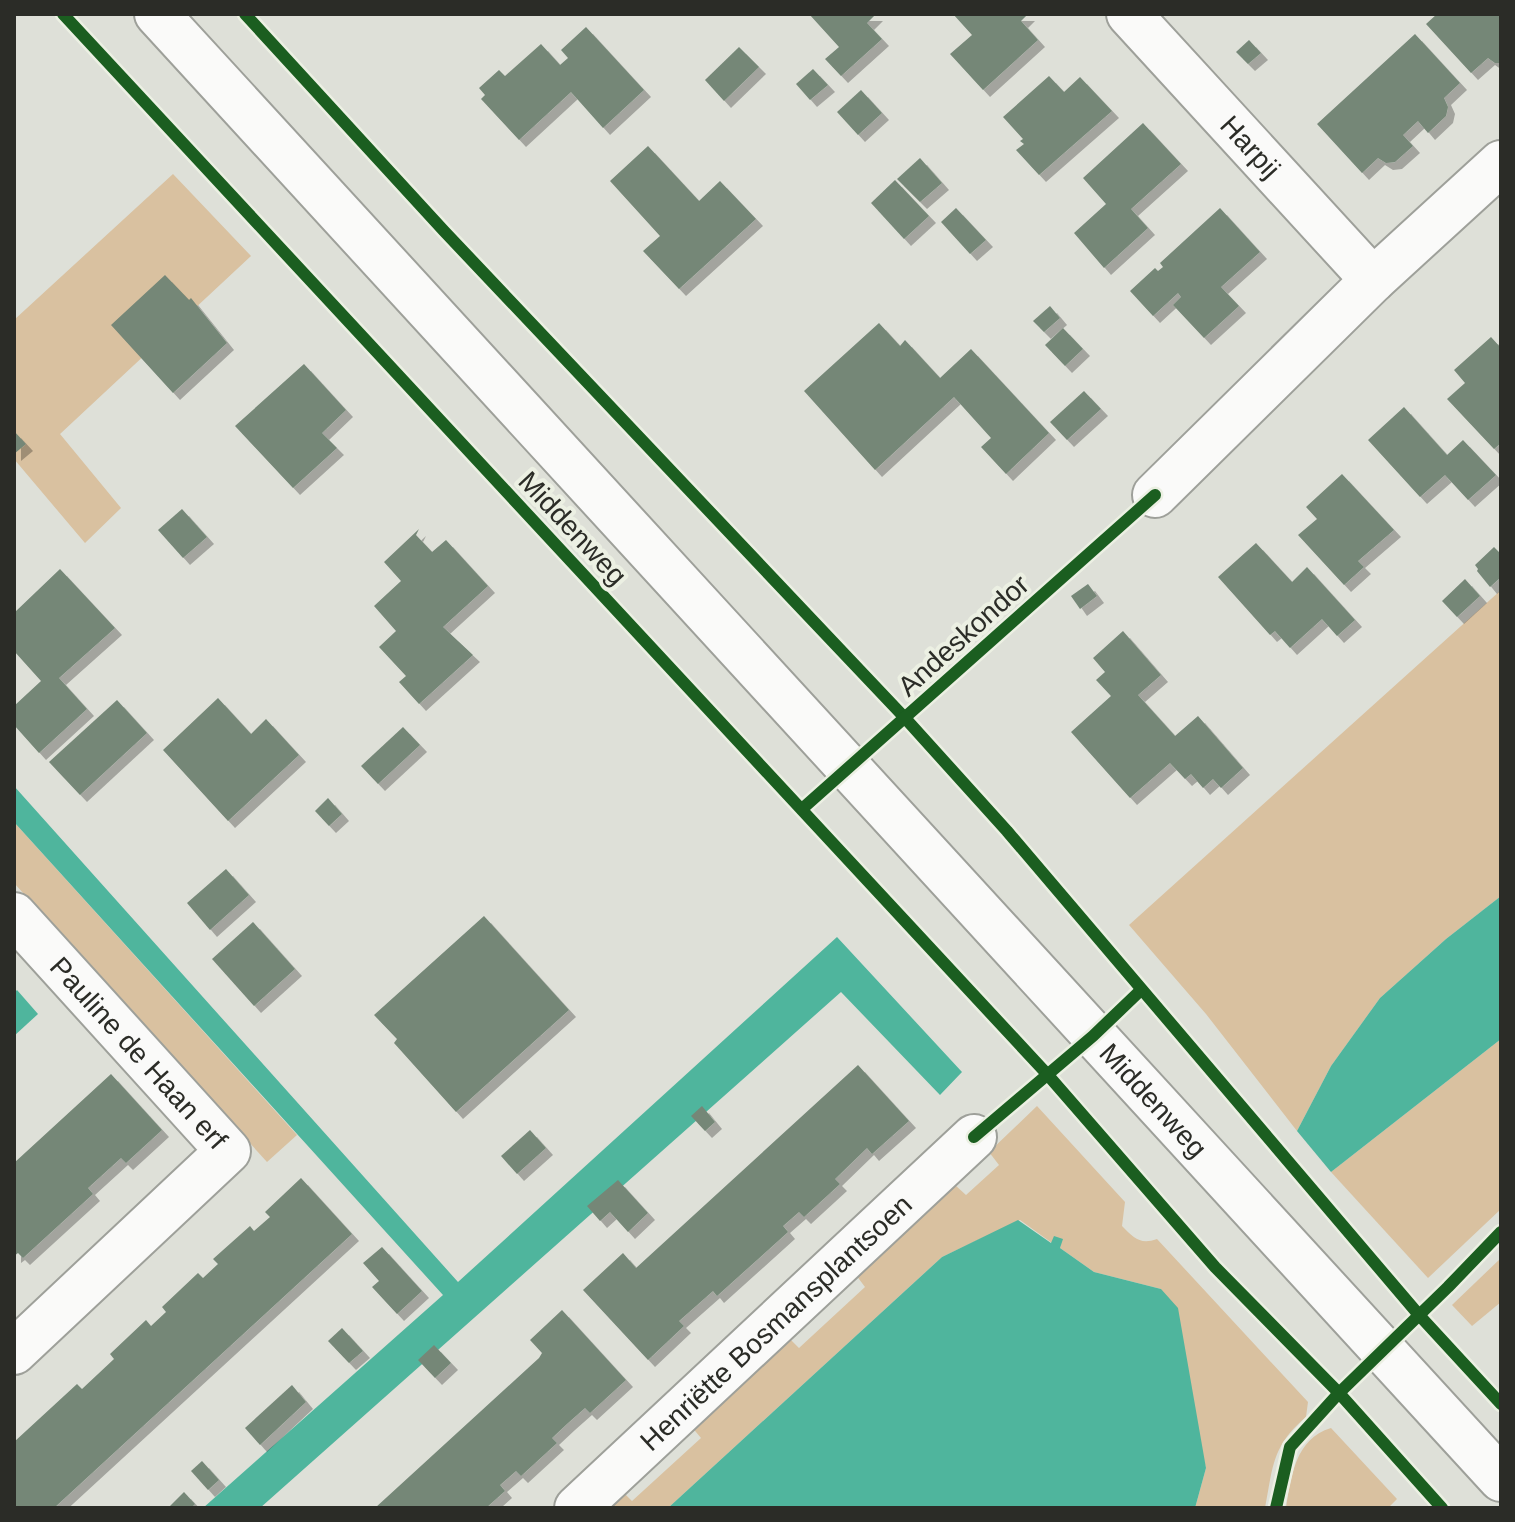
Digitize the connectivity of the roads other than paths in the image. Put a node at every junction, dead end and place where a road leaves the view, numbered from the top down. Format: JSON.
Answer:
{"nodes":[{"id":1,"x":157,"y":14,"type":"edge"},
{"id":2,"x":1129,"y":14,"type":"edge"},
{"id":3,"x":1501,"y":163,"type":"edge"},
{"id":4,"x":1373,"y":280,"type":"junction"},
{"id":5,"x":1155,"y":495,"type":"dead end"},
{"id":6,"x":14,"y":915,"type":"edge"},
{"id":7,"x":974,"y":1137,"type":"dead end"},
{"id":8,"x":14,"y":1352,"type":"edge"},
{"id":9,"x":1501,"y":1479,"type":"edge"},
{"id":10,"x":577,"y":1508,"type":"edge"}],
"edges":[{"from":1,"to":9,"type":"street","name":"Middenweg"},
{"from":2,"to":4,"type":"street","name":"Harpij"},
{"from":3,"to":4,"type":"street"},
{"from":4,"to":5,"type":"street"},
{"from":6,"to":8,"type":"street","name":"Pauline de Haan erf"},
{"from":7,"to":10,"type":"street","name":"Henriëtte Bosmansplantsoen"}]}
